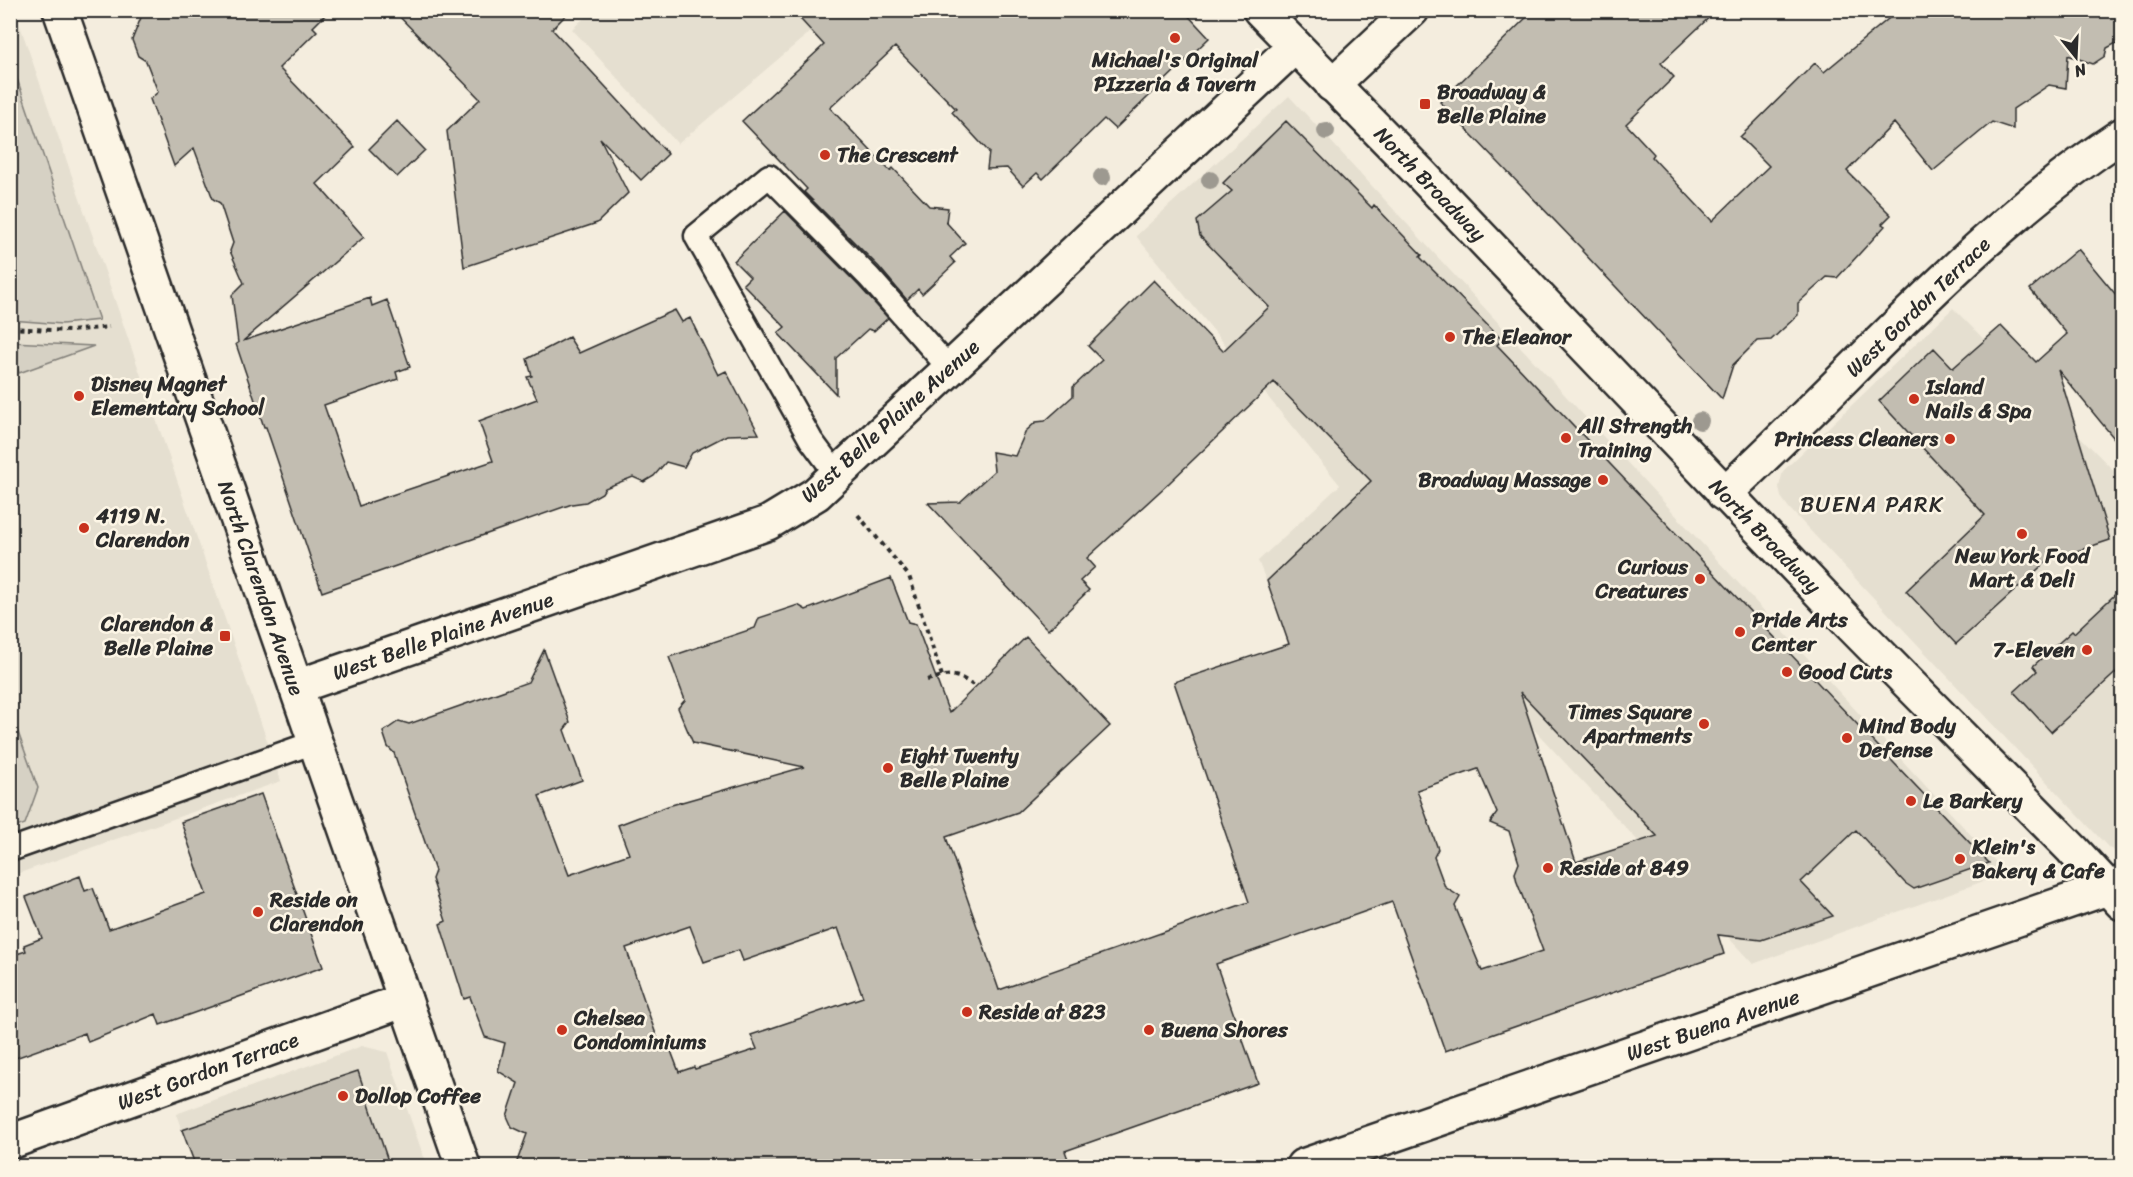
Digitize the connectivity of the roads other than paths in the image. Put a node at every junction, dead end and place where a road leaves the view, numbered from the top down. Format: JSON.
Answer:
{"nodes":[{"id":1,"x":60,"y":10,"type":"edge"},
{"id":2,"x":1260,"y":10,"type":"edge"},
{"id":3,"x":1412,"y":10,"type":"edge"},
{"id":4,"x":1295,"y":46,"type":"junction"},
{"id":5,"x":1332,"y":85,"type":"junction"},
{"id":6,"x":2122,"y":135,"type":"edge"},
{"id":7,"x":950,"y":369,"type":"junction"},
{"id":8,"x":837,"y":475,"type":"junction"},
{"id":9,"x":1724,"y":494,"type":"junction"},
{"id":10,"x":296,"y":687,"type":"junction"},
{"id":11,"x":315,"y":742,"type":"junction"},
{"id":12,"x":10,"y":850,"type":"edge"},
{"id":13,"x":2118,"y":892,"type":"edge"},
{"id":14,"x":405,"y":1000,"type":"junction"},
{"id":15,"x":10,"y":1142,"type":"edge"},
{"id":16,"x":463,"y":1167,"type":"edge"},
{"id":17,"x":1303,"y":1167,"type":"edge"}],
"edges":[{"from":1,"to":10,"type":"street","name":"North Clarendon Avenue"},
{"from":2,"to":4,"type":"street","name":"North Broadway"},
{"from":3,"to":5,"type":"street"},
{"from":4,"to":5,"type":"street","name":"North Broadway"},
{"from":4,"to":7,"type":"street","name":"West Belle Plaine Avenue"},
{"from":5,"to":9,"type":"street","name":"North Broadway"},
{"from":6,"to":9,"type":"street","name":"West Gordon Terrace"},
{"from":7,"to":8,"type":"street","name":"West Belle Plaine Avenue"},
{"from":7,"to":8,"type":"lane"},
{"from":8,"to":10,"type":"street","name":"West Belle Plaine Avenue"},
{"from":9,"to":13,"type":"street","name":"North Broadway"},
{"from":10,"to":11,"type":"street","name":"North Clarendon Avenue"},
{"from":11,"to":12,"type":"lane"},
{"from":11,"to":14,"type":"street","name":"North Clarendon Avenue"},
{"from":13,"to":17,"type":"street","name":"West Buena Avenue"},
{"from":14,"to":15,"type":"street","name":"West Gordon Terrace"},
{"from":14,"to":16,"type":"street","name":"North Clarendon Avenue"}]}
